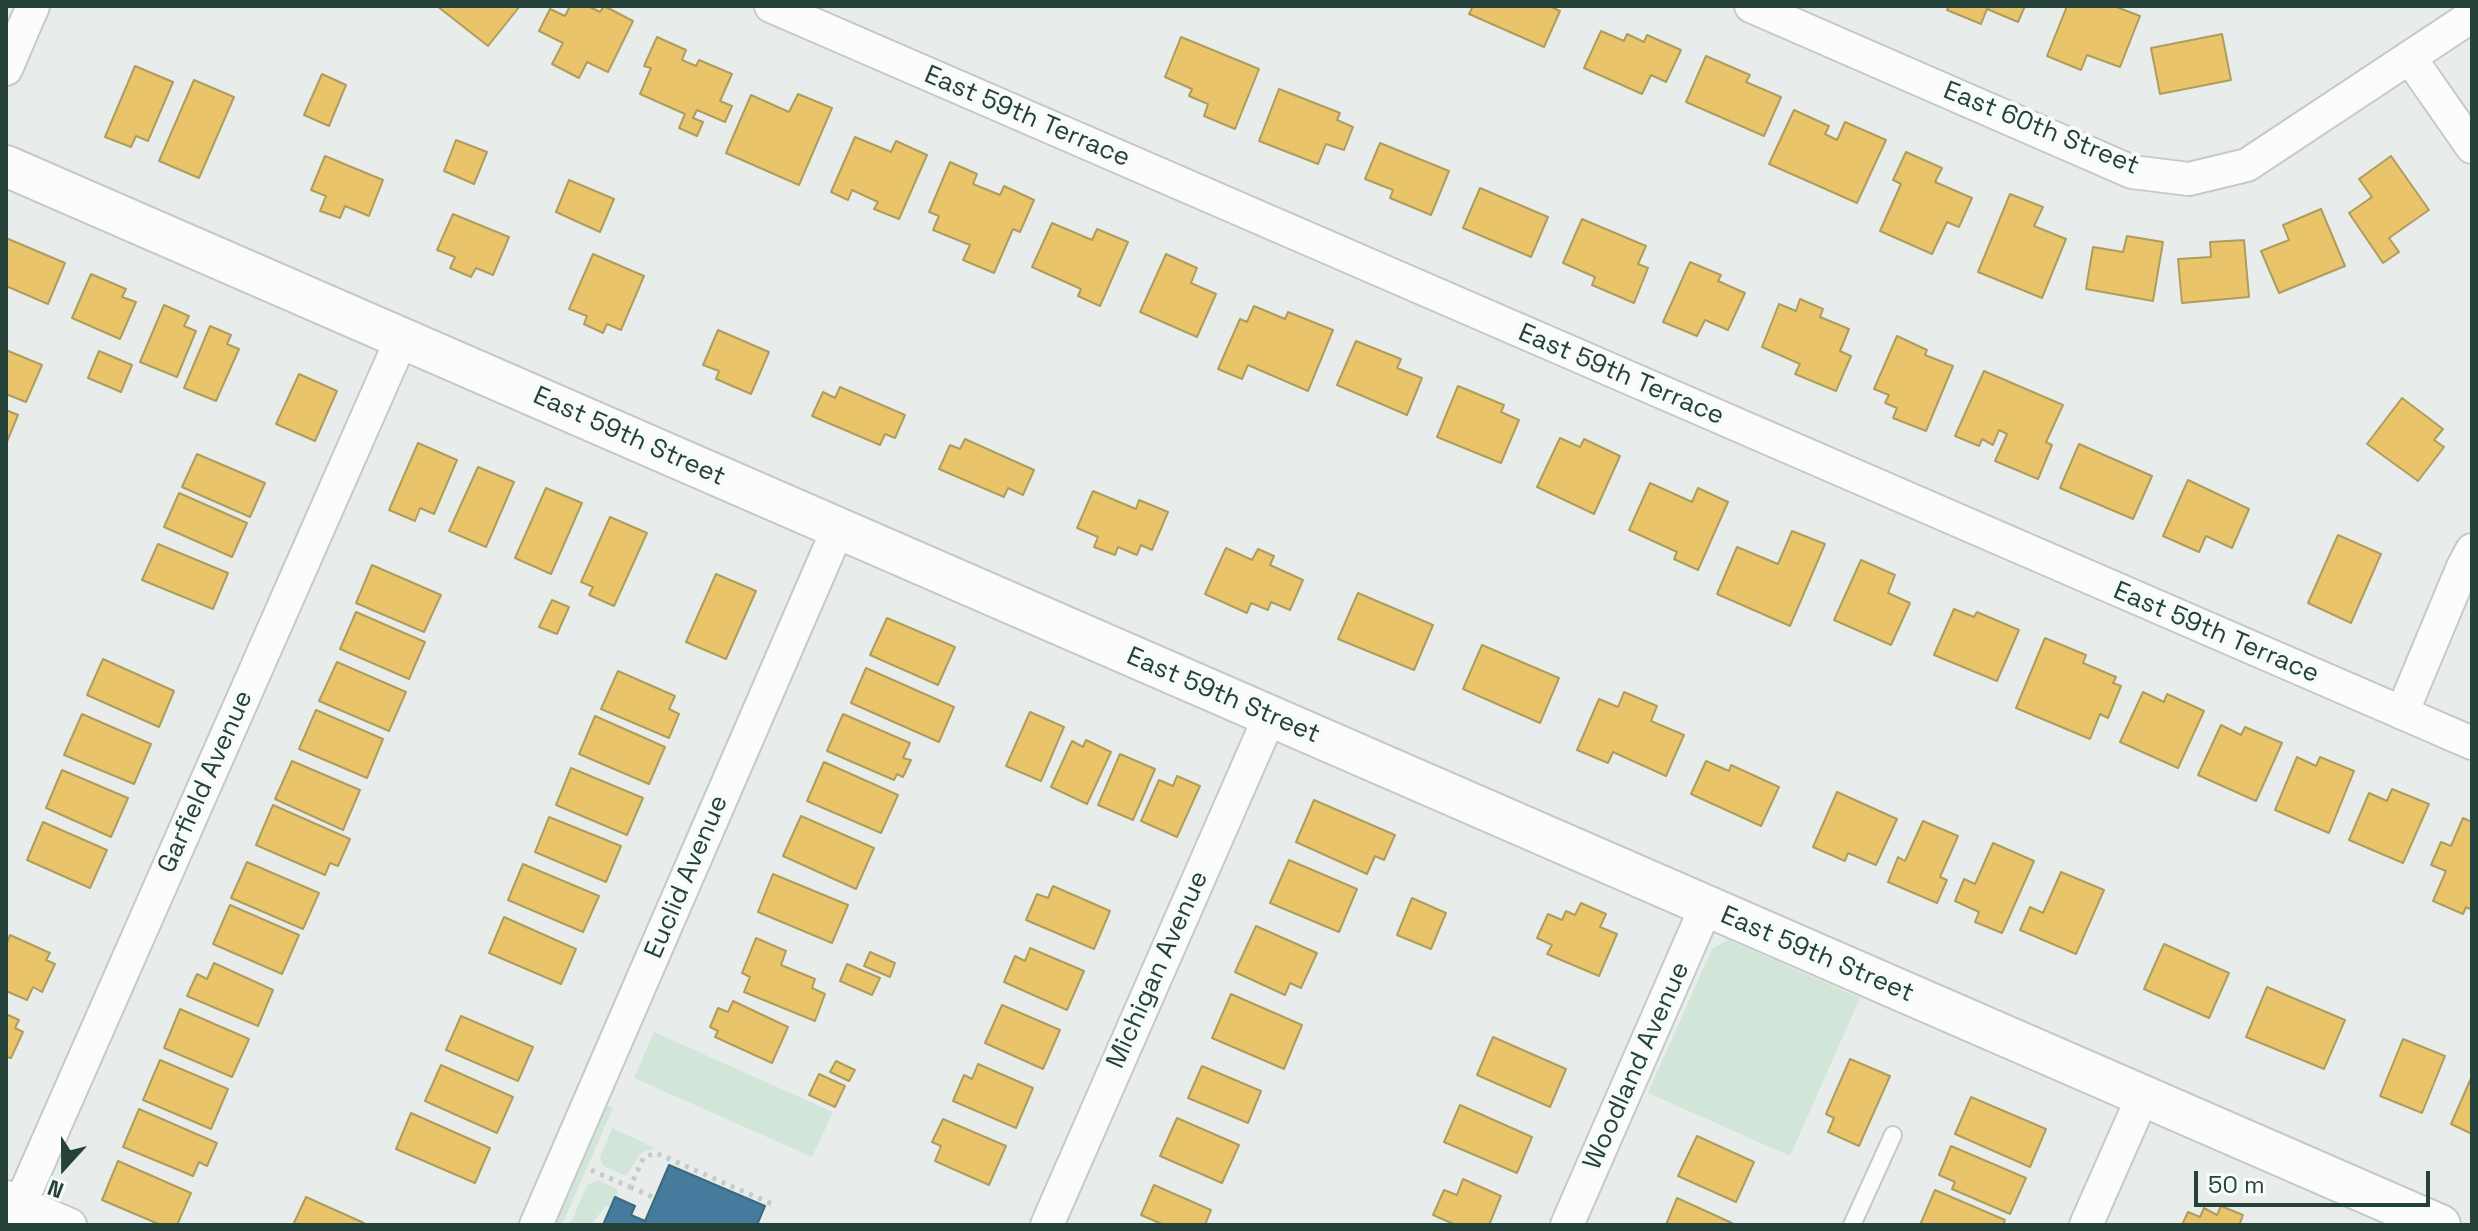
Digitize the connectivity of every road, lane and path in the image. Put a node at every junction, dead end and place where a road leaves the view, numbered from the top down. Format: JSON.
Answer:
{"nodes":[{"id":1,"x":33,"y":6,"type":"edge"},
{"id":2,"x":771,"y":6,"type":"edge"},
{"id":3,"x":1751,"y":6,"type":"edge"},
{"id":4,"x":2472,"y":16,"type":"edge"},
{"id":5,"x":2410,"y":58,"type":"junction"},
{"id":6,"x":6,"y":69,"type":"edge"},
{"id":7,"x":2472,"y":147,"type":"edge"},
{"id":8,"x":6,"y":166,"type":"edge"},
{"id":9,"x":402,"y":338,"type":"junction"},
{"id":10,"x":838,"y":529,"type":"junction"},
{"id":11,"x":2472,"y":550,"type":"edge"},
{"id":12,"x":2402,"y":713,"type":"junction"},
{"id":13,"x":1270,"y":716,"type":"junction"},
{"id":14,"x":2472,"y":743,"type":"edge"},
{"id":15,"x":1706,"y":907,"type":"junction"},
{"id":16,"x":2143,"y":1096,"type":"junction"},
{"id":17,"x":1893,"y":1135,"type":"dead end"},
{"id":18,"x":590,"y":1169,"type":"dead end"},
{"id":19,"x":630,"y":1187,"type":"junction"},
{"id":20,"x":655,"y":1198,"type":"dead end"},
{"id":21,"x":772,"y":1204,"type":"dead end"},
{"id":22,"x":12,"y":1209,"type":"edge"},
{"id":23,"x":70,"y":1225,"type":"edge"},
{"id":24,"x":536,"y":1225,"type":"edge"},
{"id":25,"x":1047,"y":1225,"type":"edge"},
{"id":26,"x":1567,"y":1225,"type":"edge"},
{"id":27,"x":1852,"y":1225,"type":"edge"},
{"id":28,"x":2086,"y":1225,"type":"edge"},
{"id":29,"x":2440,"y":1225,"type":"edge"}],
"edges":[{"from":1,"to":6,"type":"street"},
{"from":2,"to":12,"type":"street","name":"East 59th Terrace"},
{"from":3,"to":5,"type":"street","name":"East 60th Street"},
{"from":4,"to":5,"type":"street"},
{"from":5,"to":7,"type":"street"},
{"from":8,"to":9,"type":"street","name":"East 59th Street"},
{"from":9,"to":10,"type":"street","name":"East 59th Street"},
{"from":9,"to":22,"type":"street","name":"Garfield Avenue"},
{"from":10,"to":13,"type":"street","name":"East 59th Street"},
{"from":10,"to":24,"type":"street","name":"Euclid Avenue"},
{"from":11,"to":12,"type":"street"},
{"from":12,"to":14,"type":"street","name":"East 59th Terrace"},
{"from":13,"to":15,"type":"street","name":"East 59th Street"},
{"from":13,"to":25,"type":"street","name":"Michigan Avenue"},
{"from":15,"to":16,"type":"street","name":"East 59th Street"},
{"from":15,"to":26,"type":"street","name":"Woodland Avenue"},
{"from":16,"to":28,"type":"street"},
{"from":16,"to":29,"type":"street","name":"East 59th Street"},
{"from":17,"to":27,"type":"lane"},
{"from":18,"to":19,"type":"path"},
{"from":19,"to":20,"type":"path"},
{"from":19,"to":21,"type":"path"},
{"from":22,"to":23,"type":"street"}]}
